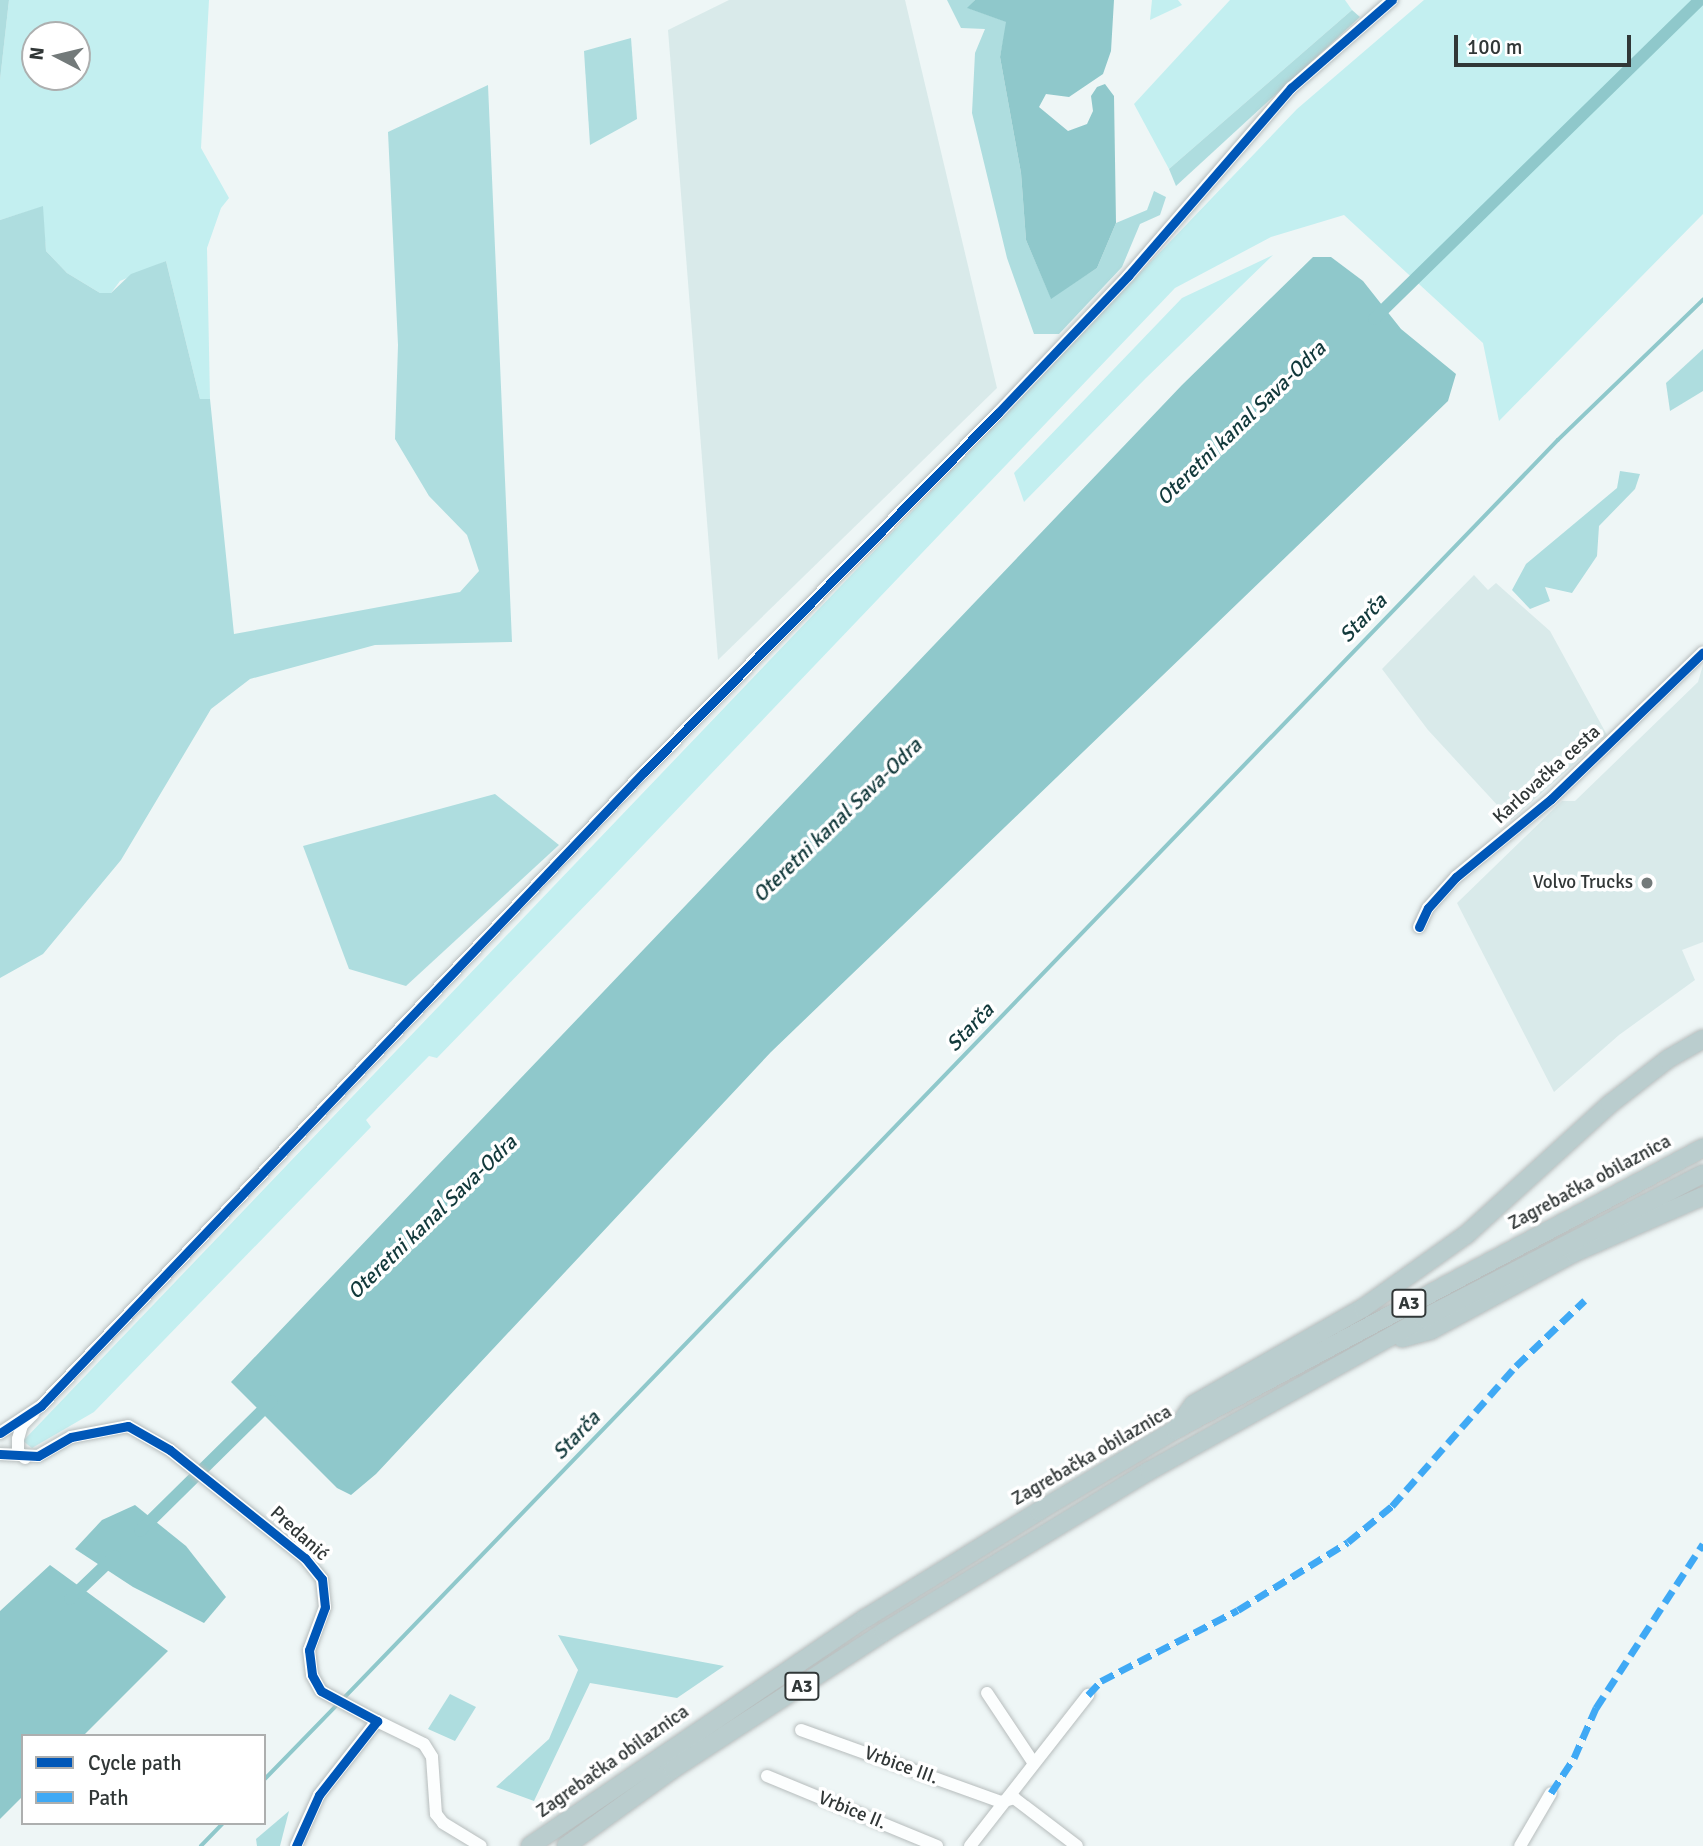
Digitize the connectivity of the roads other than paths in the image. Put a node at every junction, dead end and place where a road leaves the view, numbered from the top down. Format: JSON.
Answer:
{"nodes":[{"id":1,"x":1392,"y":0,"type":"edge"},
{"id":2,"x":1703,"y":652,"type":"edge"},
{"id":3,"x":1419,"y":927,"type":"dead end"},
{"id":4,"x":1703,"y":1039,"type":"edge"},
{"id":5,"x":1703,"y":1148,"type":"edge"},
{"id":6,"x":1703,"y":1174,"type":"edge"},
{"id":7,"x":1703,"y":1196,"type":"edge"},
{"id":8,"x":1374,"y":1345,"type":"junction"},
{"id":9,"x":41,"y":1406,"type":"junction"},
{"id":10,"x":1175,"y":1430,"type":"junction"},
{"id":11,"x":0,"y":1433,"type":"edge"},
{"id":12,"x":0,"y":1454,"type":"edge"},
{"id":13,"x":25,"y":1458,"type":"junction"},
{"id":14,"x":987,"y":1693,"type":"dead end"},
{"id":15,"x":1088,"y":1695,"type":"dead end"},
{"id":16,"x":377,"y":1721,"type":"junction"},
{"id":17,"x":801,"y":1730,"type":"dead end"},
{"id":18,"x":1033,"y":1762,"type":"junction"},
{"id":19,"x":767,"y":1776,"type":"dead end"},
{"id":20,"x":1550,"y":1793,"type":"dead end"},
{"id":21,"x":1001,"y":1802,"type":"junction"},
{"id":22,"x":296,"y":1846,"type":"edge"},
{"id":23,"x":481,"y":1846,"type":"edge"},
{"id":24,"x":530,"y":1846,"type":"edge"},
{"id":25,"x":566,"y":1846,"type":"edge"},
{"id":26,"x":937,"y":1846,"type":"edge"},
{"id":27,"x":970,"y":1846,"type":"edge"},
{"id":28,"x":1077,"y":1846,"type":"edge"},
{"id":29,"x":1520,"y":1846,"type":"edge"}],
"edges":[{"from":1,"to":9,"type":"street"},
{"from":2,"to":3,"type":"street","name":"Karlovačka cesta"},
{"from":4,"to":10,"type":"highway"},
{"from":5,"to":10,"type":"highway","name":"Zagrebačka obilaznica","number":"A3"},
{"from":6,"to":8,"type":"highway","number":"A3"},
{"from":7,"to":8,"type":"highway"},
{"from":8,"to":25,"type":"highway","number":"A3"},
{"from":9,"to":11,"type":"street"},
{"from":9,"to":13,"type":"street"},
{"from":10,"to":24,"type":"highway","name":"Zagrebačka obilaznica","number":"A3"},
{"from":12,"to":13,"type":"street"},
{"from":13,"to":16,"type":"street","name":"Predanić"},
{"from":14,"to":18,"type":"street"},
{"from":15,"to":18,"type":"street"},
{"from":16,"to":22,"type":"street"},
{"from":16,"to":23,"type":"street","name":"Predanić"},
{"from":17,"to":21,"type":"street","name":"Vrbice III."},
{"from":18,"to":21,"type":"street"},
{"from":19,"to":26,"type":"street","name":"Vrbice II."},
{"from":20,"to":29,"type":"street"},
{"from":21,"to":27,"type":"street"},
{"from":21,"to":28,"type":"street","name":"Vrbice III."}]}
